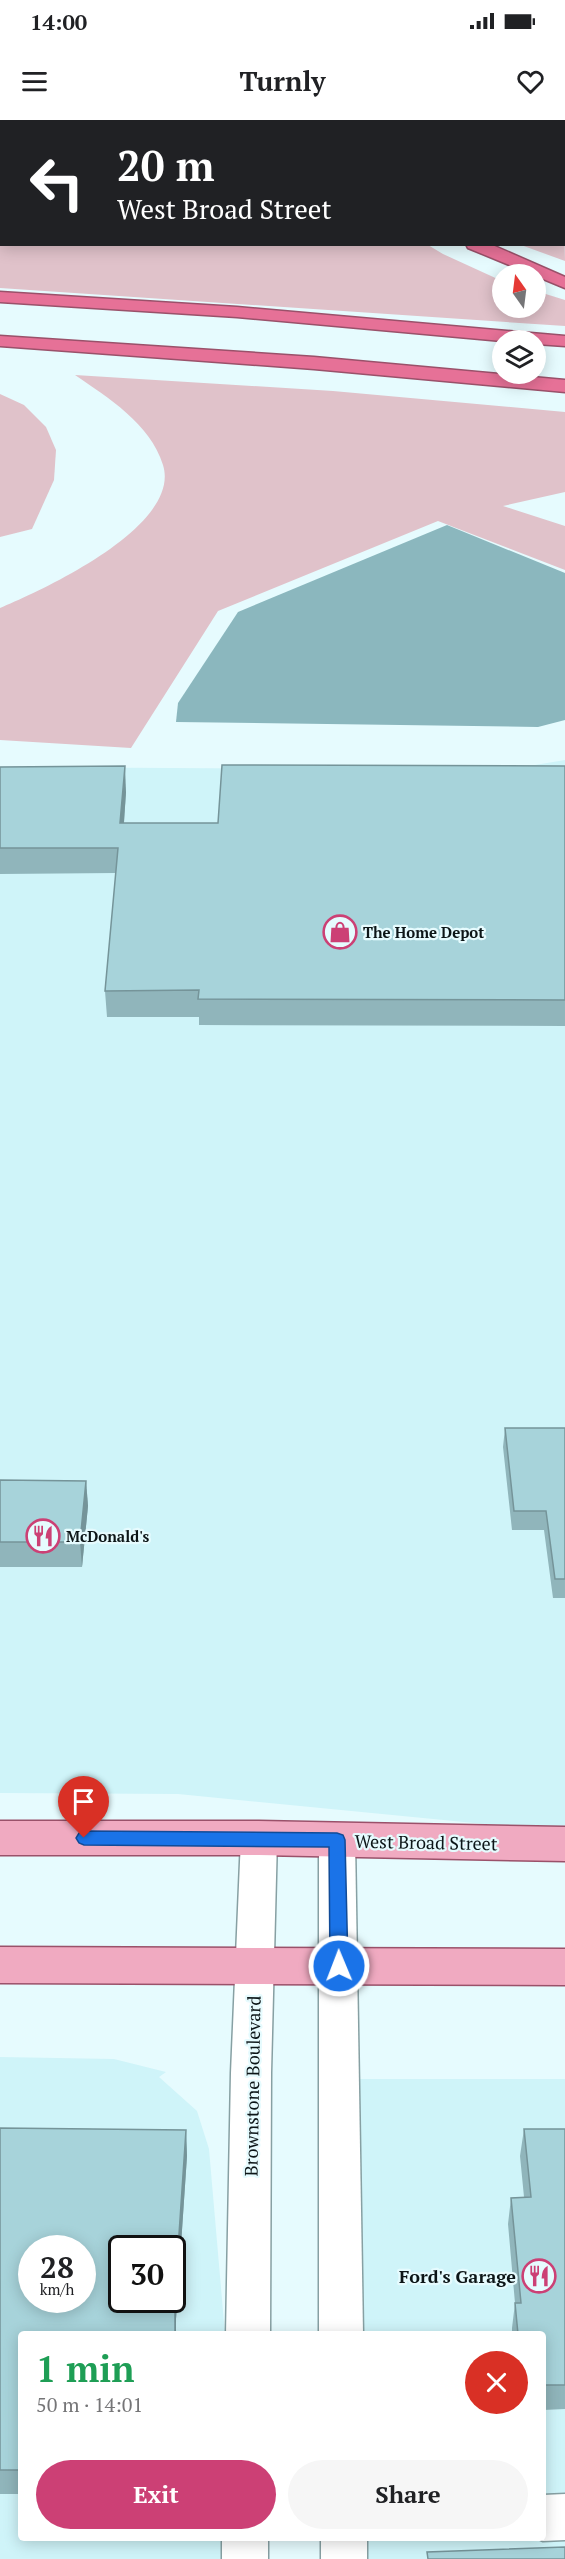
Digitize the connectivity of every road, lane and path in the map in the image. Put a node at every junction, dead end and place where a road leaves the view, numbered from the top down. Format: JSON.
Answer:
{"nodes":[{"id":1,"x":479,"y":246,"type":"edge"},
{"id":2,"x":565,"y":283,"type":"edge"},
{"id":3,"x":0,"y":297,"type":"edge"},
{"id":4,"x":0,"y":341,"type":"edge"},
{"id":5,"x":565,"y":341,"type":"edge"},
{"id":6,"x":565,"y":386,"type":"edge"},
{"id":7,"x":0,"y":1838,"type":"edge"},
{"id":8,"x":259,"y":1838,"type":"junction"},
{"id":9,"x":337,"y":1840,"type":"junction"},
{"id":10,"x":565,"y":1844,"type":"edge"},
{"id":11,"x":0,"y":1965,"type":"edge"},
{"id":12,"x":255,"y":1966,"type":"junction"},
{"id":13,"x":339,"y":1966,"type":"junction"},
{"id":14,"x":565,"y":1967,"type":"edge"},
{"id":15,"x":248,"y":2331,"type":"edge"},
{"id":16,"x":341,"y":2331,"type":"edge"},
{"id":17,"x":565,"y":2517,"type":"edge"},
{"id":18,"x":546,"y":2518,"type":"edge"},
{"id":19,"x":245,"y":2541,"type":"edge"},
{"id":20,"x":344,"y":2541,"type":"edge"},
{"id":21,"x":245,"y":2559,"type":"edge"},
{"id":22,"x":344,"y":2559,"type":"edge"}],
"edges":[{"from":1,"to":2,"type":"highway"},
{"from":3,"to":5,"type":"highway"},
{"from":4,"to":6,"type":"highway"},
{"from":7,"to":8,"type":"main road","name":"West Broad Street"},
{"from":8,"to":9,"type":"main road","name":"West Broad Street"},
{"from":8,"to":12,"type":"street","name":"Brownstone Boulevard"},
{"from":9,"to":10,"type":"main road","name":"West Broad Street"},
{"from":9,"to":13,"type":"street"},
{"from":11,"to":12,"type":"main road"},
{"from":12,"to":13,"type":"main road"},
{"from":12,"to":15,"type":"street","name":"Brownstone Boulevard"},
{"from":13,"to":14,"type":"main road"},
{"from":13,"to":16,"type":"street"},
{"from":17,"to":18,"type":"street"},
{"from":19,"to":21,"type":"street"},
{"from":20,"to":22,"type":"street"}]}
